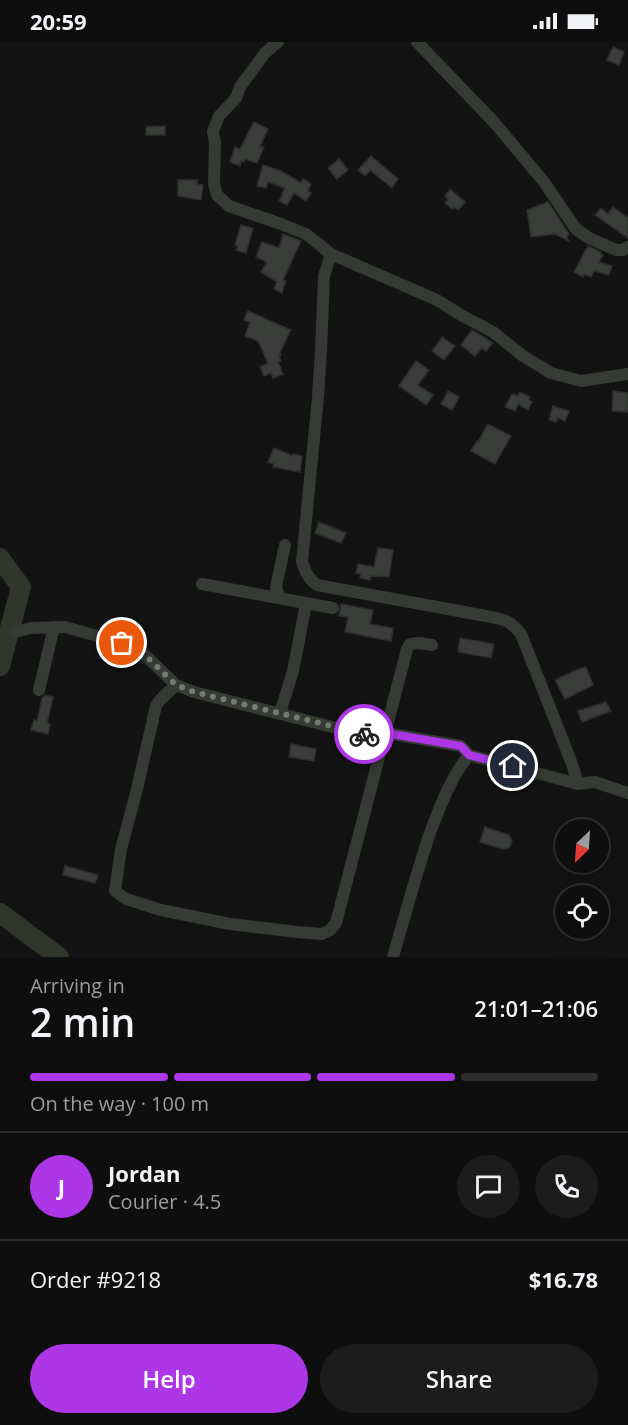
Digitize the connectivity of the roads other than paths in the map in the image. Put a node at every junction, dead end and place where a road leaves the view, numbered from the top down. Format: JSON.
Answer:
{"nodes":[{"id":1,"x":278,"y":42,"type":"edge"},
{"id":2,"x":417,"y":42,"type":"edge"},
{"id":3,"x":628,"y":247,"type":"edge"},
{"id":4,"x":332,"y":254,"type":"junction"},
{"id":5,"x":628,"y":374,"type":"edge"},
{"id":6,"x":285,"y":545,"type":"dead end"},
{"id":7,"x":202,"y":584,"type":"dead end"},
{"id":8,"x":279,"y":597,"type":"junction"},
{"id":9,"x":306,"y":604,"type":"junction"},
{"id":10,"x":333,"y":608,"type":"dead end"},
{"id":11,"x":54,"y":627,"type":"junction"},
{"id":12,"x":15,"y":632,"type":"dead end"},
{"id":13,"x":432,"y":645,"type":"dead end"},
{"id":14,"x":176,"y":685,"type":"junction"},
{"id":15,"x":39,"y":690,"type":"dead end"},
{"id":16,"x":280,"y":713,"type":"junction"},
{"id":17,"x":385,"y":736,"type":"junction"},
{"id":18,"x":469,"y":755,"type":"junction"},
{"id":19,"x":578,"y":784,"type":"junction"},
{"id":20,"x":628,"y":793,"type":"edge"},
{"id":21,"x":393,"y":957,"type":"edge"}],
"edges":[{"from":1,"to":4,"type":"street"},
{"from":2,"to":3,"type":"street"},
{"from":4,"to":5,"type":"street"},
{"from":4,"to":19,"type":"street"},
{"from":6,"to":8,"type":"street"},
{"from":7,"to":8,"type":"street"},
{"from":8,"to":9,"type":"street"},
{"from":9,"to":10,"type":"street"},
{"from":9,"to":16,"type":"street"},
{"from":11,"to":12,"type":"street"},
{"from":11,"to":14,"type":"street"},
{"from":11,"to":15,"type":"street"},
{"from":13,"to":17,"type":"street"},
{"from":14,"to":16,"type":"street"},
{"from":14,"to":17,"type":"street"},
{"from":16,"to":17,"type":"street"},
{"from":17,"to":18,"type":"street"},
{"from":18,"to":19,"type":"street"},
{"from":18,"to":21,"type":"street"},
{"from":19,"to":20,"type":"street"}]}
